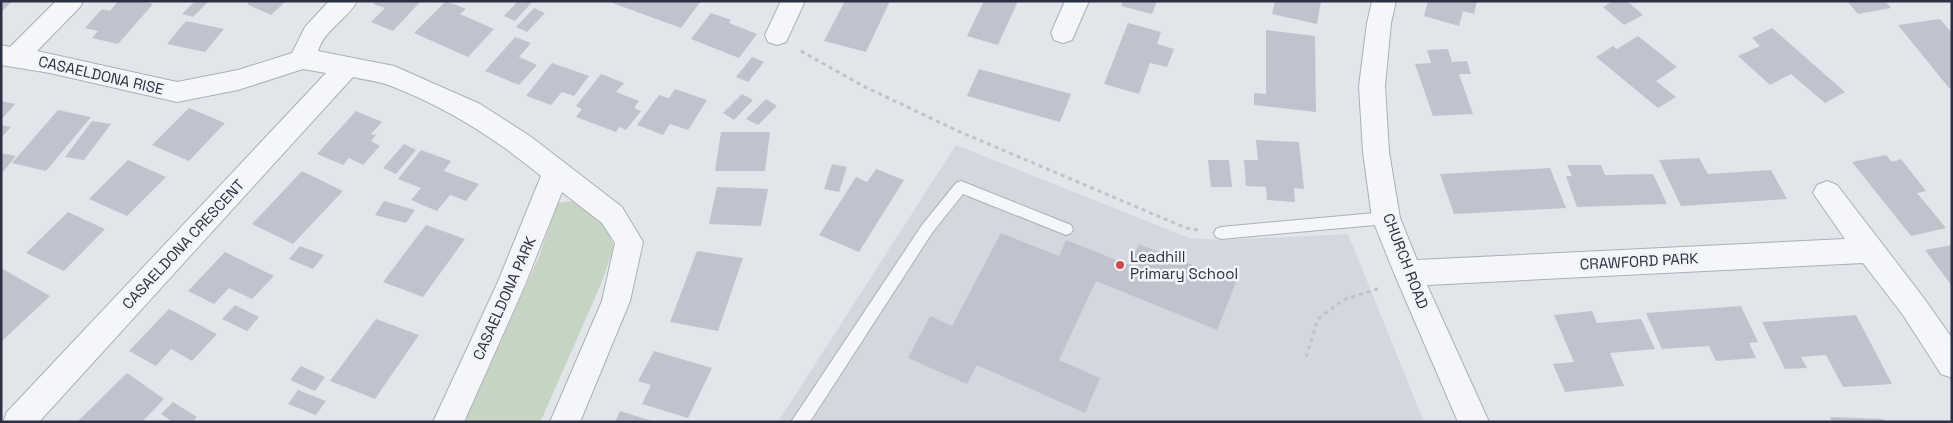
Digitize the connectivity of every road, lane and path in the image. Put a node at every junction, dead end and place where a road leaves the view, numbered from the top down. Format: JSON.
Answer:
{"nodes":[{"id":1,"x":71,"y":1,"type":"edge"},
{"id":2,"x":345,"y":1,"type":"edge"},
{"id":3,"x":793,"y":1,"type":"edge"},
{"id":4,"x":1077,"y":1,"type":"edge"},
{"id":5,"x":1384,"y":1,"type":"edge"},
{"id":6,"x":1063,"y":33,"type":"dead end"},
{"id":7,"x":777,"y":35,"type":"joint"},
{"id":8,"x":9,"y":56,"type":"edge"},
{"id":9,"x":303,"y":59,"type":"junction"},
{"id":10,"x":348,"y":66,"type":"junction"},
{"id":11,"x":556,"y":172,"type":"junction"},
{"id":12,"x":1827,"y":193,"type":"dead end"},
{"id":13,"x":1386,"y":218,"type":"junction"},
{"id":14,"x":1066,"y":229,"type":"dead end"},
{"id":15,"x":1221,"y":233,"type":"joint"},
{"id":16,"x":1870,"y":250,"type":"junction"},
{"id":17,"x":1410,"y":278,"type":"junction"},
{"id":18,"x":1306,"y":357,"type":"dead end"},
{"id":19,"x":1952,"y":364,"type":"edge"},
{"id":20,"x":18,"y":422,"type":"edge"},
{"id":21,"x":448,"y":422,"type":"edge"},
{"id":22,"x":565,"y":422,"type":"edge"},
{"id":23,"x":799,"y":422,"type":"edge"},
{"id":24,"x":1474,"y":422,"type":"edge"}],
"edges":[{"from":1,"to":8,"type":"street"},
{"from":2,"to":9,"type":"street"},
{"from":3,"to":7,"type":"street"},
{"from":4,"to":6,"type":"street"},
{"from":5,"to":13,"type":"street","name":"CHURCH ROAD"},
{"from":7,"to":15,"type":"path"},
{"from":8,"to":9,"type":"street","name":"CASAELDONA RISE"},
{"from":9,"to":10,"type":"street"},
{"from":10,"to":11,"type":"street"},
{"from":10,"to":20,"type":"street","name":"CASAELDONA CRESCENT"},
{"from":11,"to":21,"type":"street","name":"CASAELDONA PARK"},
{"from":11,"to":22,"type":"street"},
{"from":12,"to":16,"type":"street"},
{"from":13,"to":15,"type":"lane"},
{"from":13,"to":17,"type":"street","name":"CHURCH ROAD"},
{"from":14,"to":23,"type":"lane"},
{"from":16,"to":17,"type":"street","name":"CRAWFORD PARK"},
{"from":16,"to":19,"type":"street"},
{"from":17,"to":18,"type":"path"},
{"from":17,"to":24,"type":"street","name":"CHURCH ROAD"}]}
